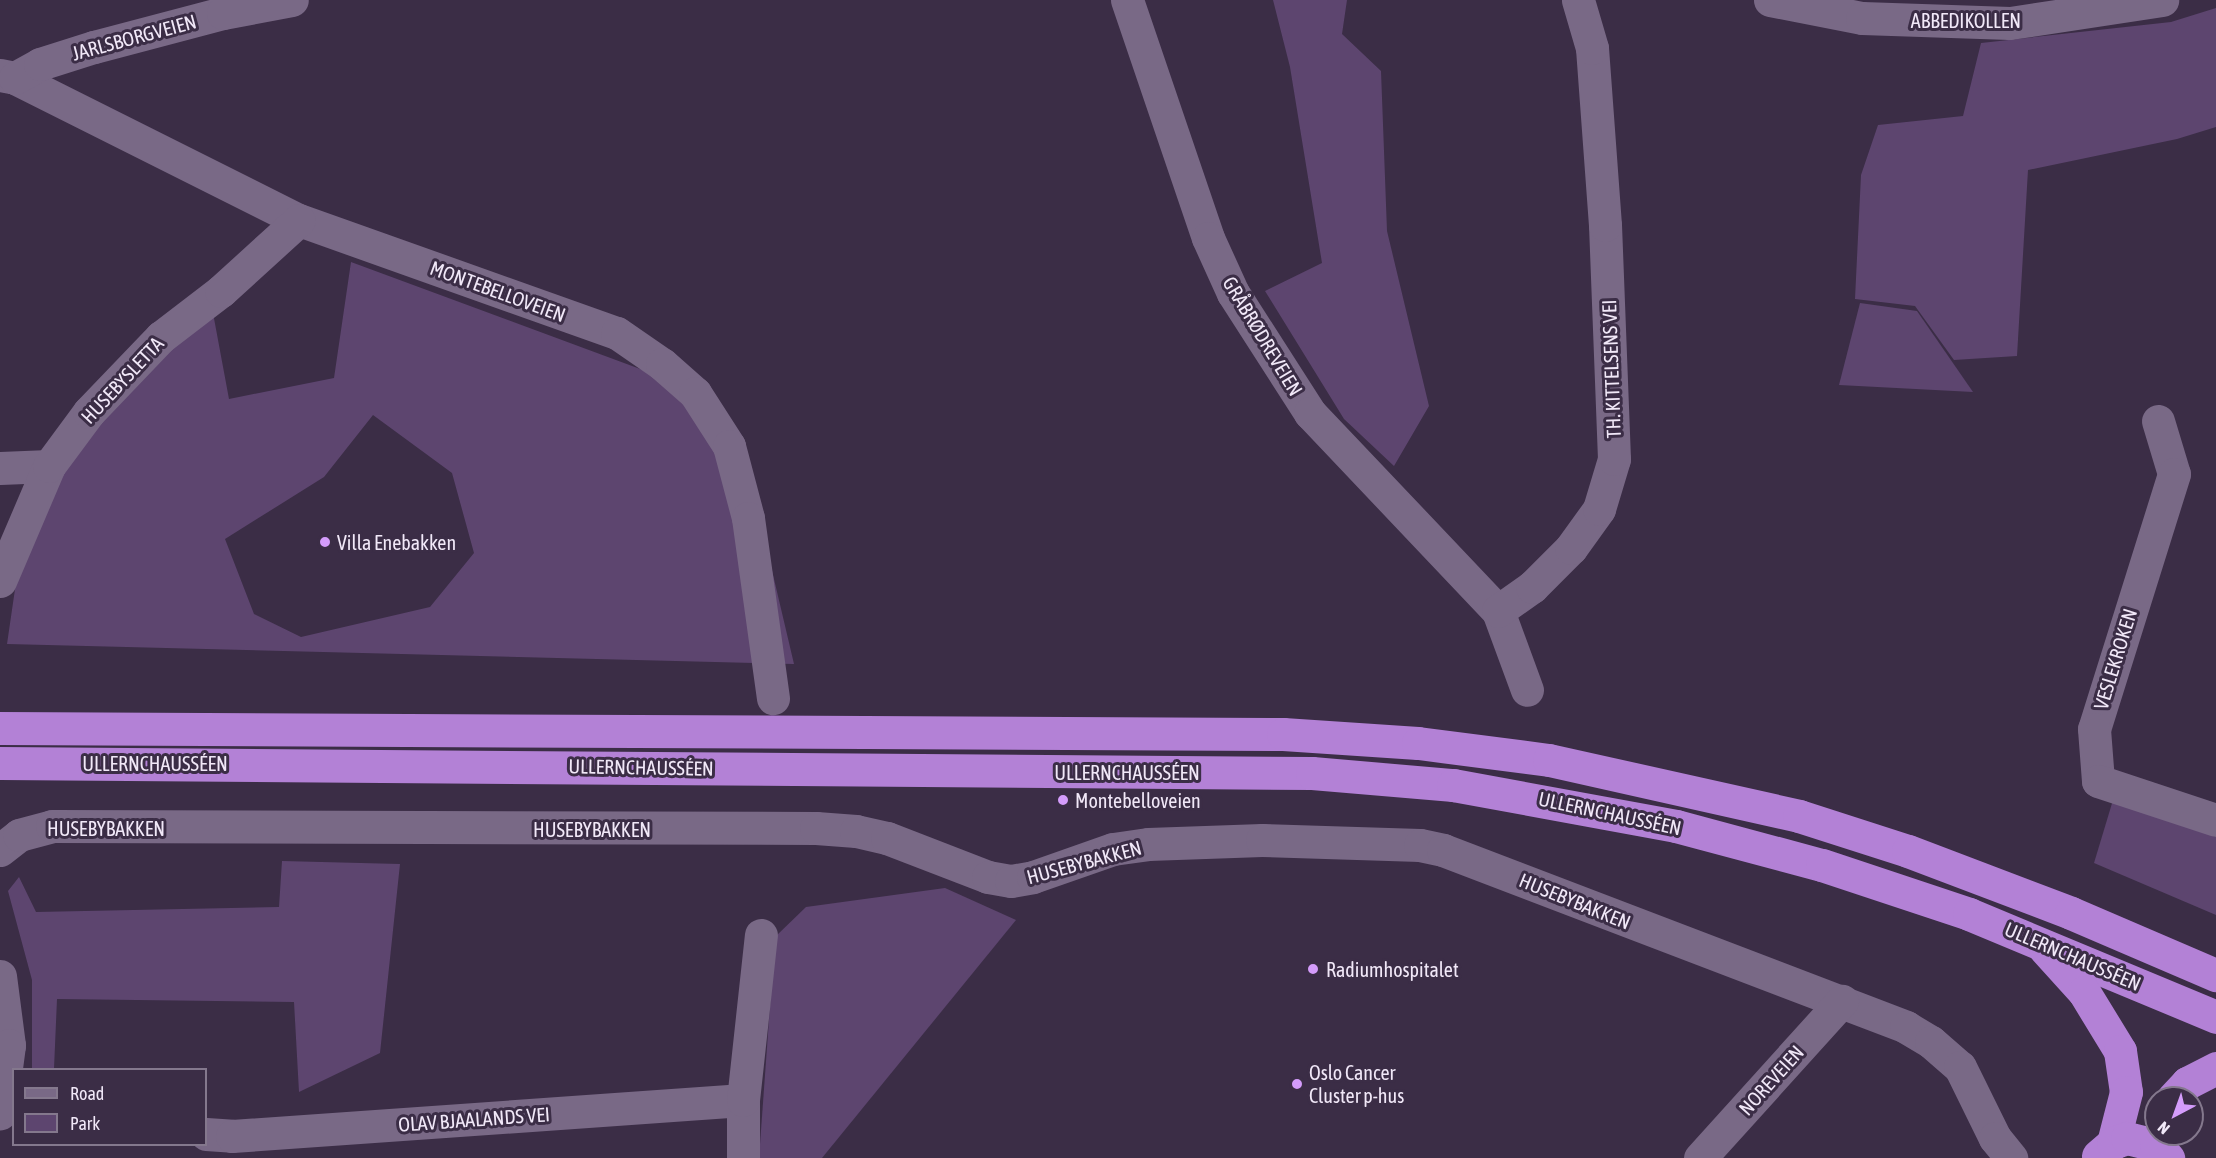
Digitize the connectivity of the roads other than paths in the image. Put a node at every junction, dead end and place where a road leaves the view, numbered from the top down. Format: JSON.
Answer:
{"nodes":[{"id":1,"x":292,"y":0,"type":"edge"},
{"id":2,"x":1127,"y":0,"type":"edge"},
{"id":3,"x":1578,"y":0,"type":"edge"},
{"id":4,"x":1770,"y":0,"type":"edge"},
{"id":5,"x":2162,"y":0,"type":"edge"},
{"id":6,"x":8,"y":77,"type":"edge"},
{"id":7,"x":299,"y":220,"type":"junction"},
{"id":8,"x":2158,"y":421,"type":"dead end"},
{"id":9,"x":49,"y":466,"type":"junction"},
{"id":10,"x":0,"y":468,"type":"edge"},
{"id":11,"x":0,"y":581,"type":"edge"},
{"id":12,"x":1498,"y":611,"type":"junction"},
{"id":13,"x":1527,"y":690,"type":"dead end"},
{"id":14,"x":773,"y":698,"type":"dead end"},
{"id":15,"x":0,"y":728,"type":"edge"},
{"id":16,"x":0,"y":763,"type":"edge"},
{"id":17,"x":2216,"y":820,"type":"edge"},
{"id":18,"x":0,"y":850,"type":"edge"},
{"id":19,"x":761,"y":935,"type":"dead end"},
{"id":20,"x":2037,"y":941,"type":"junction"},
{"id":21,"x":2216,"y":975,"type":"edge"},
{"id":22,"x":0,"y":976,"type":"edge"},
{"id":23,"x":1842,"y":1001,"type":"junction"},
{"id":24,"x":2216,"y":1017,"type":"edge"},
{"id":25,"x":2216,"y":1068,"type":"edge"},
{"id":26,"x":2184,"y":1086,"type":"edge"},
{"id":27,"x":743,"y":1100,"type":"junction"},
{"id":28,"x":5,"y":1113,"type":"edge"},
{"id":29,"x":207,"y":1134,"type":"edge"},
{"id":30,"x":2144,"y":1140,"type":"edge"},
{"id":31,"x":2105,"y":1150,"type":"edge"},
{"id":32,"x":743,"y":1158,"type":"edge"},
{"id":33,"x":1700,"y":1158,"type":"edge"},
{"id":34,"x":2011,"y":1158,"type":"edge"}],
"edges":[{"from":1,"to":6,"type":"street","name":"JARLSBORGVEIEN"},
{"from":2,"to":12,"type":"street","name":"GRÅBRØDREVEIEN"},
{"from":3,"to":12,"type":"street","name":"TH. KITTELSENS VEI"},
{"from":4,"to":5,"type":"street","name":"ABBEDIKOLLEN"},
{"from":6,"to":7,"type":"street","name":"MONTEBELLOVEIEN"},
{"from":7,"to":9,"type":"street","name":"HUSEBYSLETTA"},
{"from":7,"to":14,"type":"street","name":"MONTEBELLOVEIEN"},
{"from":8,"to":17,"type":"street","name":"VESLEKROKEN"},
{"from":9,"to":10,"type":"street"},
{"from":9,"to":11,"type":"street","name":"HUSEBYSLETTA"},
{"from":12,"to":13,"type":"street"},
{"from":15,"to":21,"type":"highway","name":"ULLERNCHAUSSÉEN"},
{"from":16,"to":20,"type":"highway","name":"ULLERNCHAUSSÉEN"},
{"from":18,"to":23,"type":"street","name":"HUSEBYBAKKEN"},
{"from":19,"to":27,"type":"street"},
{"from":20,"to":24,"type":"highway","name":"ULLERNCHAUSSÉEN"},
{"from":20,"to":31,"type":"highway"},
{"from":22,"to":28,"type":"street"},
{"from":23,"to":33,"type":"street","name":"NOREVEIEN"},
{"from":23,"to":34,"type":"street","name":"HUSEBYBAKKEN"},
{"from":25,"to":26,"type":"highway"},
{"from":27,"to":29,"type":"street","name":"OLAV BJAALANDS VEI"},
{"from":27,"to":32,"type":"street"},
{"from":30,"to":31,"type":"highway"}]}
